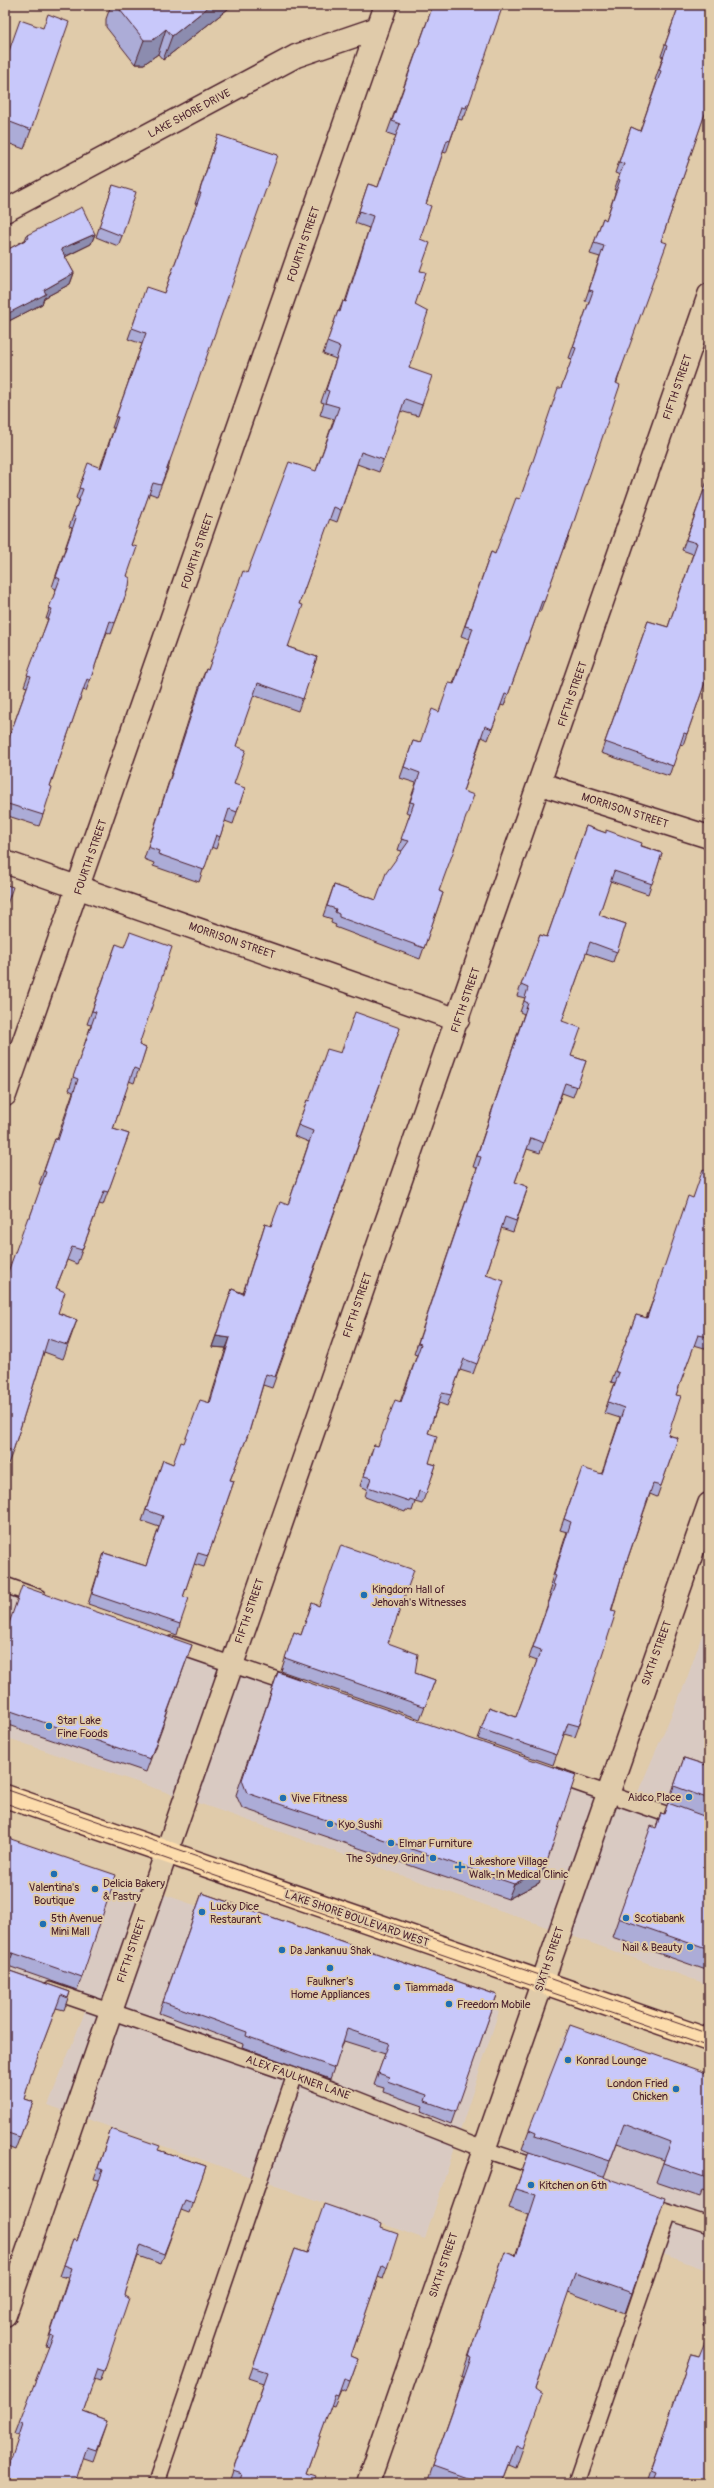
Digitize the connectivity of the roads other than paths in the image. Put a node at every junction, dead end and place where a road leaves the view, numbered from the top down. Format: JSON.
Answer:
{"nodes":[{"id":1,"x":386,"y":5,"type":"edge"},
{"id":2,"x":378,"y":28,"type":"junction"},
{"id":3,"x":5,"y":211,"type":"edge"},
{"id":4,"x":709,"y":295,"type":"edge"},
{"id":5,"x":542,"y":784,"type":"junction"},
{"id":6,"x":709,"y":837,"type":"edge"},
{"id":7,"x":5,"y":862,"type":"edge"},
{"id":8,"x":80,"y":887,"type":"junction"},
{"id":9,"x":458,"y":1020,"type":"junction"},
{"id":10,"x":5,"y":1095,"type":"edge"},
{"id":11,"x":709,"y":1504,"type":"edge"},
{"id":12,"x":5,"y":1585,"type":"edge"},
{"id":13,"x":50,"y":1601,"type":"edge"},
{"id":14,"x":155,"y":1638,"type":"edge"},
{"id":15,"x":231,"y":1664,"type":"junction"},
{"id":16,"x":312,"y":1692,"type":"edge"},
{"id":17,"x":542,"y":1771,"type":"edge"},
{"id":18,"x":607,"y":1793,"type":"junction"},
{"id":19,"x":5,"y":1796,"type":"edge"},
{"id":20,"x":709,"y":1829,"type":"edge"},
{"id":21,"x":165,"y":1852,"type":"junction"},
{"id":22,"x":542,"y":1982,"type":"junction"},
{"id":23,"x":35,"y":1985,"type":"edge"},
{"id":24,"x":110,"y":2011,"type":"junction"},
{"id":25,"x":709,"y":2040,"type":"edge"},
{"id":26,"x":295,"y":2075,"type":"junction"},
{"id":27,"x":483,"y":2149,"type":"junction"},
{"id":28,"x":558,"y":2174,"type":"edge"},
{"id":29,"x":625,"y":2197,"type":"edge"},
{"id":30,"x":669,"y":2212,"type":"junction"},
{"id":31,"x":709,"y":2225,"type":"edge"},
{"id":32,"x":5,"y":2315,"type":"edge"},
{"id":33,"x":156,"y":2483,"type":"edge"},
{"id":34,"x":368,"y":2483,"type":"edge"},
{"id":35,"x":576,"y":2483,"type":"edge"}],
"edges":[{"from":1,"to":2,"type":"street","name":"FOURTH STREET"},
{"from":2,"to":3,"type":"street","name":"LAKE SHORE DRIVE"},
{"from":2,"to":8,"type":"street","name":"FOURTH STREET"},
{"from":4,"to":5,"type":"street","name":"FIFTH STREET"},
{"from":5,"to":6,"type":"street","name":"MORRISON STREET"},
{"from":5,"to":9,"type":"street","name":"FIFTH STREET"},
{"from":7,"to":8,"type":"street","name":"MORRISON STREET"},
{"from":8,"to":9,"type":"street","name":"MORRISON STREET"},
{"from":8,"to":10,"type":"street","name":"FOURTH STREET"},
{"from":9,"to":15,"type":"street","name":"FIFTH STREET"},
{"from":11,"to":18,"type":"street","name":"SIXTH STREET"},
{"from":12,"to":13,"type":"lane"},
{"from":14,"to":15,"type":"lane"},
{"from":15,"to":16,"type":"lane"},
{"from":15,"to":21,"type":"street","name":"FIFTH STREET"},
{"from":17,"to":18,"type":"lane"},
{"from":18,"to":20,"type":"lane"},
{"from":18,"to":22,"type":"street","name":"SIXTH STREET"},
{"from":19,"to":21,"type":"main road","name":"LAKE SHORE BOULEVARD WEST"},
{"from":21,"to":22,"type":"main road","name":"LAKE SHORE BOULEVARD WEST"},
{"from":21,"to":24,"type":"street","name":"FIFTH STREET"},
{"from":22,"to":25,"type":"main road","name":"LAKE SHORE BOULEVARD WEST"},
{"from":22,"to":27,"type":"street","name":"SIXTH STREET"},
{"from":23,"to":24,"type":"lane","name":"ALEX FAULKNER LANE"},
{"from":24,"to":26,"type":"lane","name":"ALEX FAULKNER LANE"},
{"from":24,"to":32,"type":"street","name":"FIFTH STREET"},
{"from":26,"to":27,"type":"lane","name":"ALEX FAULKNER LANE"},
{"from":26,"to":33,"type":"lane"},
{"from":27,"to":28,"type":"lane","name":"ALEX FAULKNER LANE"},
{"from":27,"to":34,"type":"street","name":"SIXTH STREET"},
{"from":29,"to":30,"type":"lane"},
{"from":30,"to":31,"type":"lane"},
{"from":30,"to":35,"type":"lane"}]}
